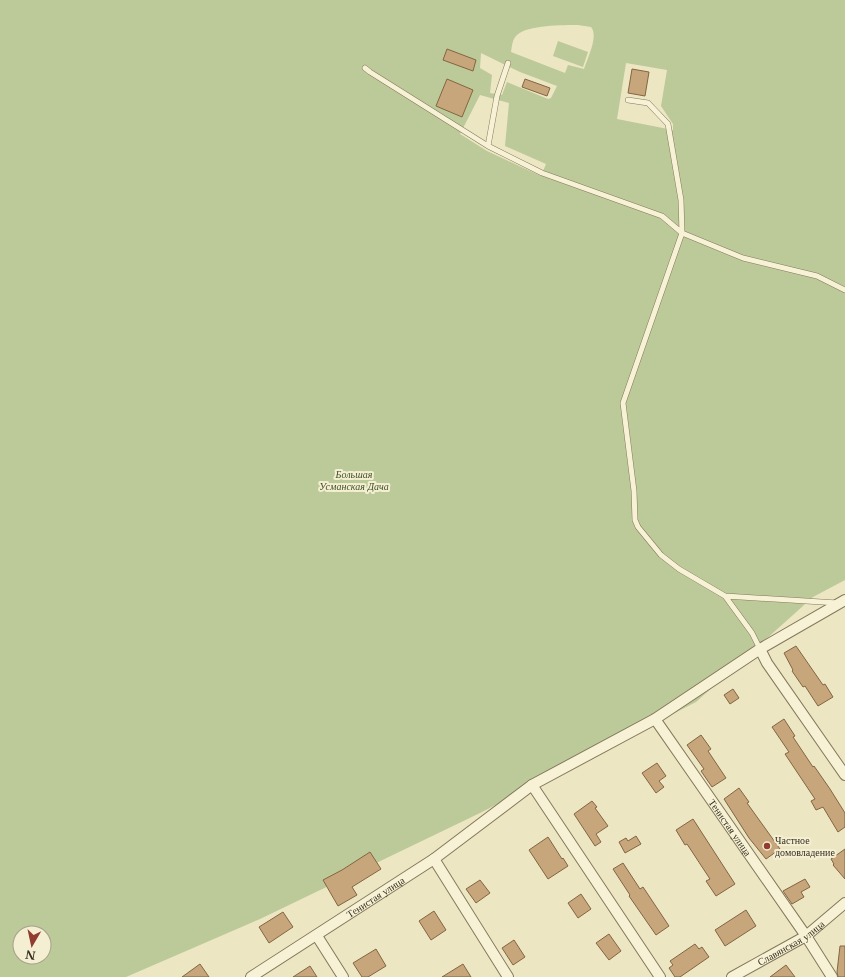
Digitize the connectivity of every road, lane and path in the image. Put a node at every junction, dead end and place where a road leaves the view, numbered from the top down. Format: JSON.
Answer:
{"nodes":[{"id":1,"x":508,"y":63,"type":"dead end"},
{"id":2,"x":365,"y":68,"type":"dead end"},
{"id":3,"x":628,"y":100,"type":"dead end"},
{"id":4,"x":488,"y":146,"type":"junction"},
{"id":5,"x":682,"y":233,"type":"junction"},
{"id":6,"x":845,"y":290,"type":"edge"},
{"id":7,"x":725,"y":596,"type":"junction"},
{"id":8,"x":843,"y":601,"type":"edge"},
{"id":9,"x":760,"y":649,"type":"junction"},
{"id":10,"x":655,"y":719,"type":"junction"},
{"id":11,"x":845,"y":775,"type":"edge"},
{"id":12,"x":532,"y":785,"type":"junction"},
{"id":13,"x":434,"y":859,"type":"junction"},
{"id":14,"x":845,"y":903,"type":"edge"},
{"id":15,"x":316,"y":936,"type":"junction"},
{"id":16,"x":806,"y":936,"type":"junction"},
{"id":17,"x":251,"y":977,"type":"edge"},
{"id":18,"x":343,"y":977,"type":"edge"},
{"id":19,"x":508,"y":977,"type":"edge"},
{"id":20,"x":660,"y":977,"type":"edge"},
{"id":21,"x":732,"y":977,"type":"edge"},
{"id":22,"x":832,"y":977,"type":"edge"}],
"edges":[{"from":1,"to":4,"type":"lane"},
{"from":2,"to":4,"type":"lane"},
{"from":3,"to":5,"type":"lane"},
{"from":4,"to":5,"type":"lane"},
{"from":5,"to":6,"type":"lane"},
{"from":5,"to":7,"type":"lane"},
{"from":7,"to":8,"type":"lane"},
{"from":7,"to":9,"type":"lane"},
{"from":8,"to":9,"type":"street","name":"Тенистая улица"},
{"from":9,"to":10,"type":"street","name":"Тенистая улица"},
{"from":9,"to":11,"type":"street"},
{"from":10,"to":12,"type":"street","name":"Тенистая улица"},
{"from":10,"to":16,"type":"street","name":"Тенистая улица"},
{"from":12,"to":13,"type":"street","name":"Тенистая улица"},
{"from":12,"to":20,"type":"street"},
{"from":13,"to":15,"type":"street","name":"Тенистая улица"},
{"from":13,"to":19,"type":"street"},
{"from":14,"to":16,"type":"street","name":"Славянская улица"},
{"from":15,"to":17,"type":"street","name":"Тенистая улица"},
{"from":15,"to":18,"type":"street"},
{"from":16,"to":21,"type":"street","name":"Славянская улица"},
{"from":16,"to":22,"type":"street","name":"Тенистая улица"}]}
